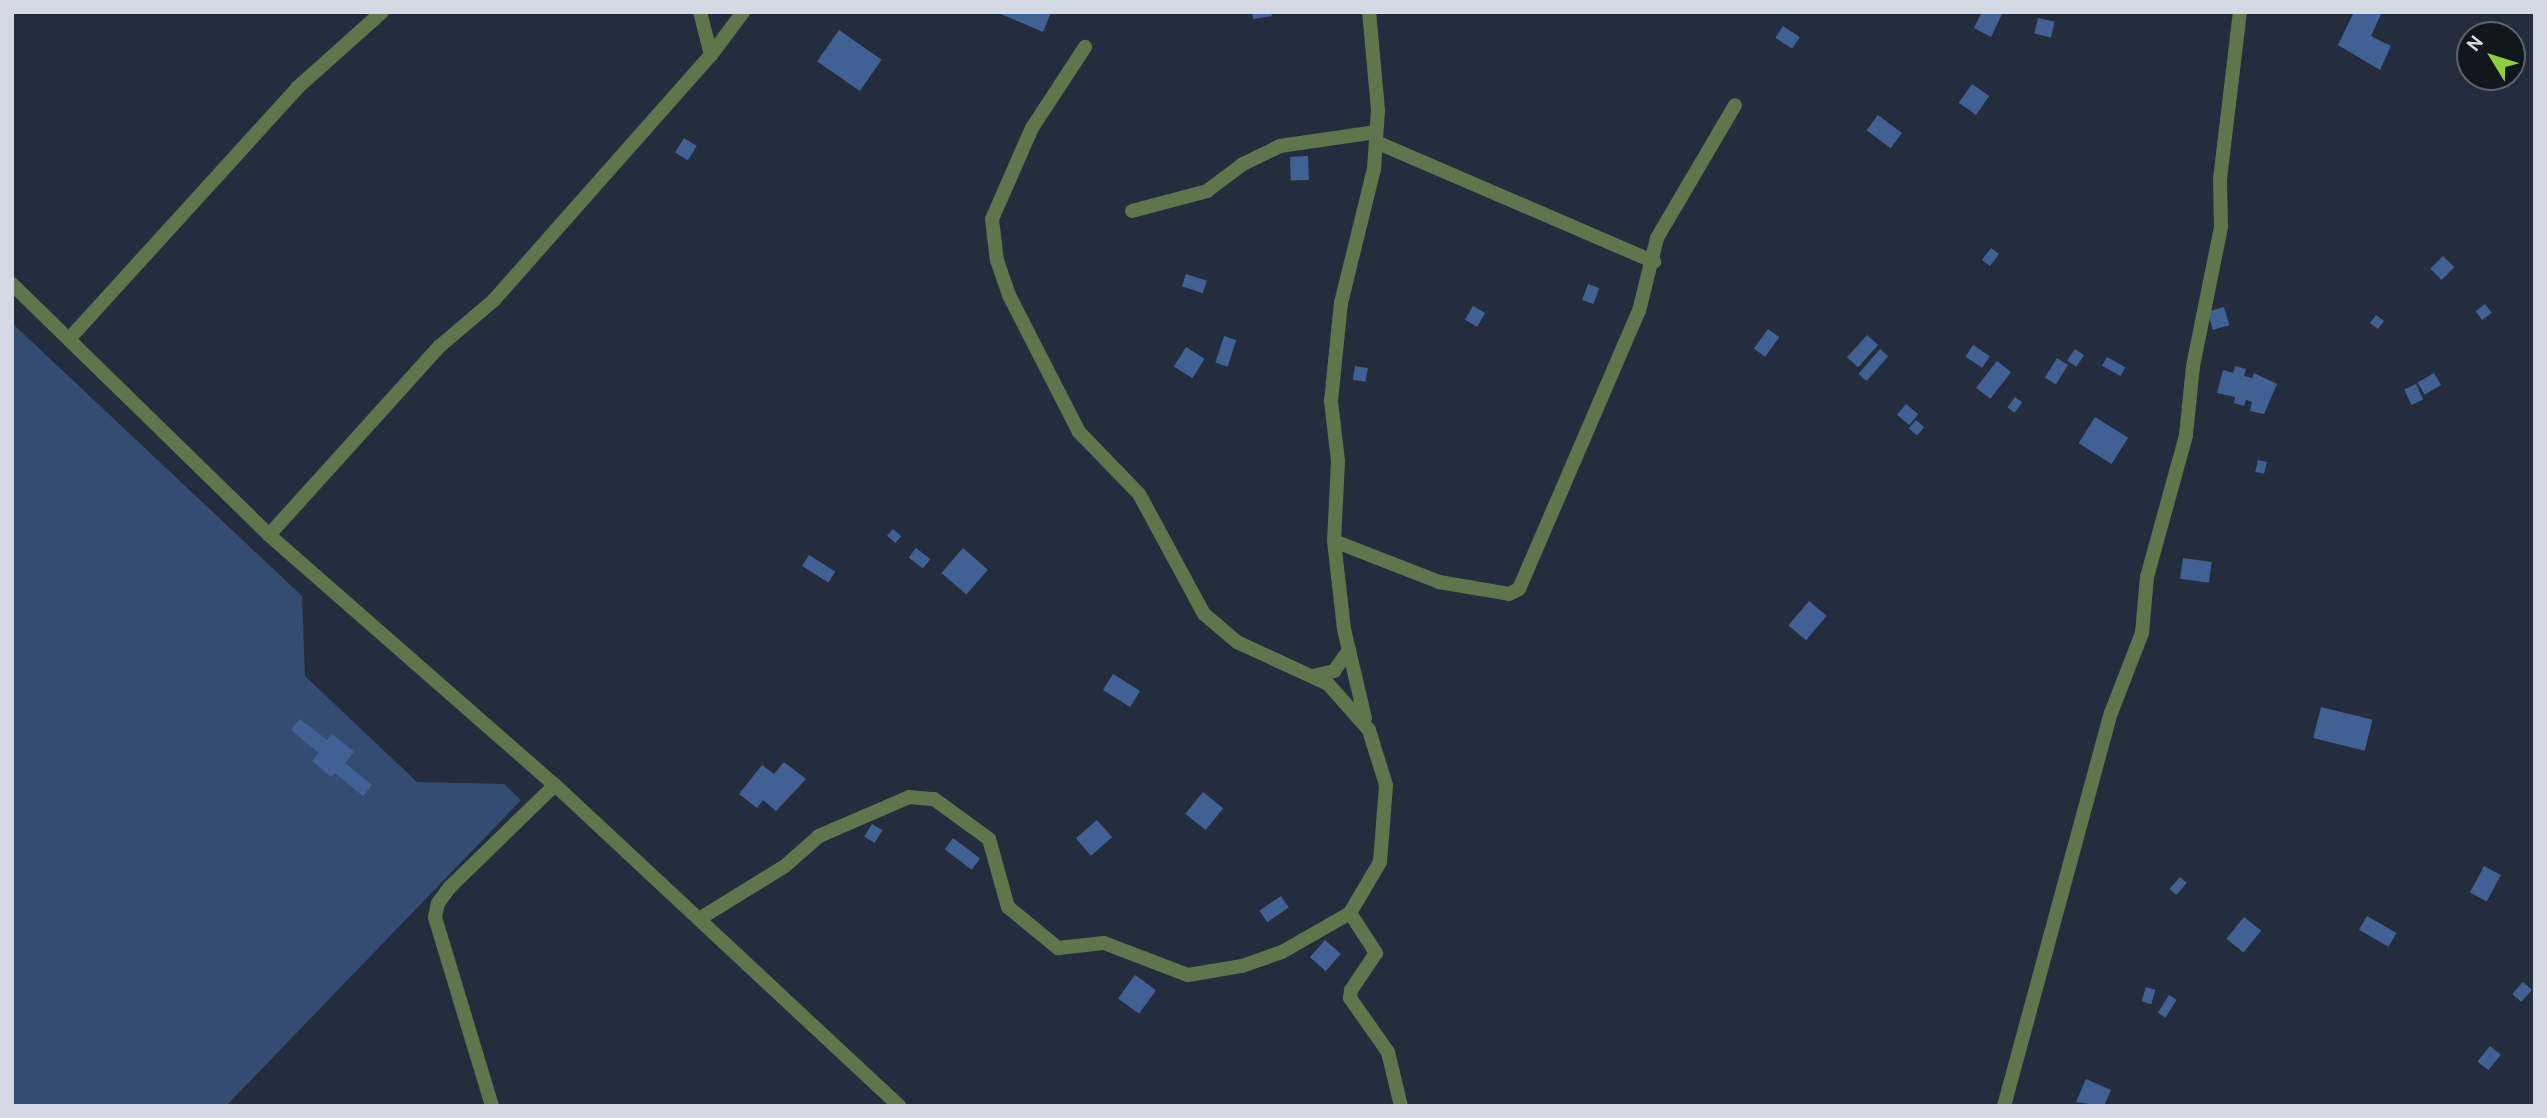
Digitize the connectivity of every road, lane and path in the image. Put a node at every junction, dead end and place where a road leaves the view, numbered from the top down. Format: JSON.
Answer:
{"nodes":[{"id":1,"x":382,"y":12,"type":"edge"},
{"id":2,"x":699,"y":12,"type":"edge"},
{"id":3,"x":743,"y":12,"type":"edge"},
{"id":4,"x":1369,"y":12,"type":"edge"},
{"id":5,"x":2240,"y":12,"type":"edge"},
{"id":6,"x":1086,"y":47,"type":"dead end"},
{"id":7,"x":711,"y":55,"type":"junction"},
{"id":8,"x":1735,"y":105,"type":"dead end"},
{"id":9,"x":1376,"y":137,"type":"junction"},
{"id":10,"x":1132,"y":211,"type":"dead end"},
{"id":11,"x":1654,"y":262,"type":"junction"},
{"id":12,"x":12,"y":285,"type":"edge"},
{"id":13,"x":69,"y":339,"type":"junction"},
{"id":14,"x":269,"y":535,"type":"junction"},
{"id":15,"x":1334,"y":541,"type":"junction"},
{"id":16,"x":1349,"y":650,"type":"junction"},
{"id":17,"x":1312,"y":676,"type":"junction"},
{"id":18,"x":1369,"y":730,"type":"junction"},
{"id":19,"x":555,"y":785,"type":"junction"},
{"id":20,"x":1350,"y":913,"type":"junction"},
{"id":21,"x":699,"y":919,"type":"junction"},
{"id":22,"x":492,"y":1106,"type":"edge"},
{"id":23,"x":899,"y":1106,"type":"edge"},
{"id":24,"x":1401,"y":1106,"type":"edge"},
{"id":25,"x":2004,"y":1106,"type":"edge"}],
"edges":[{"from":1,"to":13,"type":"street"},
{"from":2,"to":7,"type":"street"},
{"from":3,"to":7,"type":"street"},
{"from":4,"to":9,"type":"street"},
{"from":5,"to":25,"type":"street"},
{"from":6,"to":17,"type":"street"},
{"from":7,"to":14,"type":"street"},
{"from":8,"to":11,"type":"street"},
{"from":9,"to":10,"type":"street"},
{"from":9,"to":11,"type":"street"},
{"from":9,"to":15,"type":"street"},
{"from":11,"to":15,"type":"street"},
{"from":12,"to":13,"type":"street"},
{"from":13,"to":14,"type":"street"},
{"from":14,"to":19,"type":"street"},
{"from":15,"to":16,"type":"street"},
{"from":16,"to":17,"type":"street"},
{"from":16,"to":18,"type":"street"},
{"from":17,"to":18,"type":"street"},
{"from":18,"to":20,"type":"street"},
{"from":19,"to":21,"type":"street"},
{"from":19,"to":22,"type":"street"},
{"from":20,"to":21,"type":"street"},
{"from":20,"to":24,"type":"street"},
{"from":21,"to":23,"type":"street"}]}
